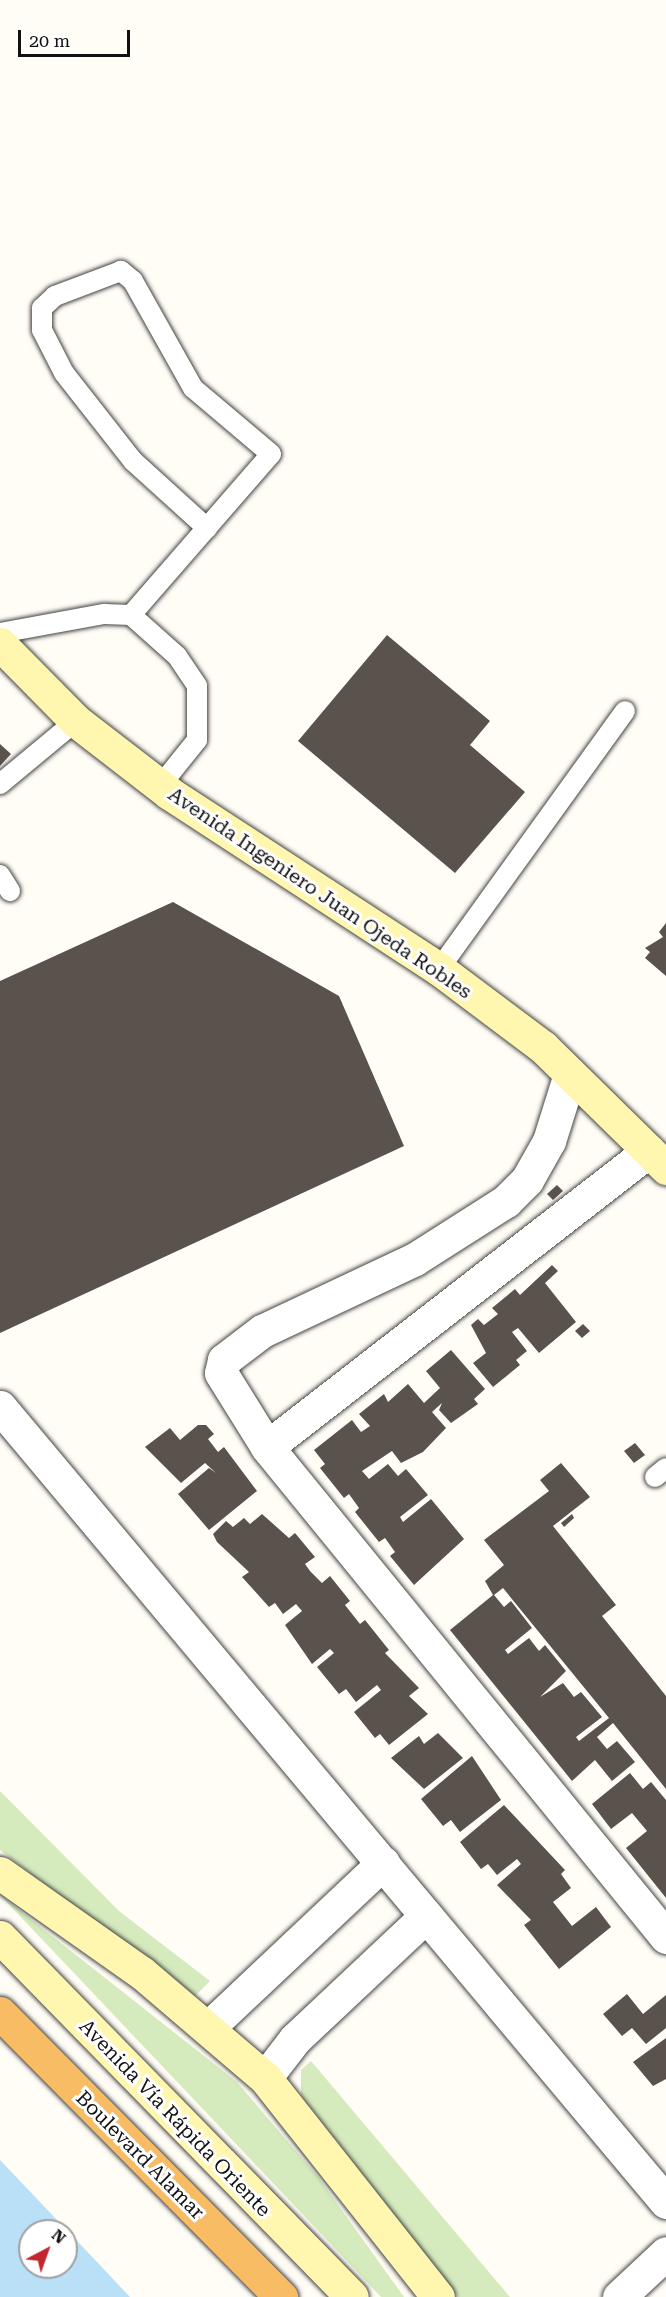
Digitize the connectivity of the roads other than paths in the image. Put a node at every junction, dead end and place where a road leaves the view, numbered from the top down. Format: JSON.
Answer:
{"nodes":[{"id":1,"x":207,"y":528,"type":"junction"},
{"id":2,"x":131,"y":615,"type":"junction"},
{"id":3,"x":0,"y":633,"type":"edge"},
{"id":4,"x":0,"y":644,"type":"edge"},
{"id":5,"x":625,"y":711,"type":"dead end"},
{"id":6,"x":76,"y":721,"type":"junction"},
{"id":7,"x":0,"y":784,"type":"edge"},
{"id":8,"x":160,"y":786,"type":"junction"},
{"id":9,"x":439,"y":969,"type":"junction"},
{"id":10,"x":570,"y":1074,"type":"junction"},
{"id":11,"x":657,"y":1160,"type":"edge"},
{"id":12,"x":0,"y":1407,"type":"edge"},
{"id":13,"x":267,"y":1446,"type":"junction"},
{"id":14,"x":383,"y":1863,"type":"junction"},
{"id":15,"x":0,"y":1873,"type":"edge"},
{"id":16,"x":426,"y":1916,"type":"junction"},
{"id":17,"x":666,"y":1936,"type":"edge"},
{"id":18,"x":0,"y":1937,"type":"edge"},
{"id":19,"x":0,"y":2013,"type":"edge"},
{"id":20,"x":210,"y":2026,"type":"junction"},
{"id":21,"x":265,"y":2078,"type":"junction"},
{"id":22,"x":666,"y":2202,"type":"edge"},
{"id":23,"x":666,"y":2253,"type":"edge"},
{"id":24,"x":281,"y":2297,"type":"edge"},
{"id":25,"x":352,"y":2297,"type":"edge"},
{"id":26,"x":438,"y":2297,"type":"edge"},
{"id":27,"x":619,"y":2297,"type":"edge"}],
"edges":[{"from":1,"to":1,"type":"lane"},
{"from":1,"to":2,"type":"lane"},
{"from":2,"to":3,"type":"lane"},
{"from":2,"to":8,"type":"lane"},
{"from":4,"to":6,"type":"main road","name":"Avenida Ingeniero Juan Ojeda Robles"},
{"from":5,"to":9,"type":"lane"},
{"from":6,"to":7,"type":"lane"},
{"from":6,"to":8,"type":"main road","name":"Avenida Ingeniero Juan Ojeda Robles"},
{"from":8,"to":9,"type":"main road","name":"Avenida Ingeniero Juan Ojeda Robles"},
{"from":9,"to":10,"type":"main road","name":"Avenida Ingeniero Juan Ojeda Robles"},
{"from":10,"to":11,"type":"main road","name":"Avenida Ingeniero Juan Ojeda Robles"},
{"from":10,"to":13,"type":"street"},
{"from":11,"to":13,"type":"street"},
{"from":12,"to":14,"type":"street"},
{"from":13,"to":17,"type":"street"},
{"from":14,"to":16,"type":"street"},
{"from":14,"to":20,"type":"street"},
{"from":15,"to":20,"type":"main road"},
{"from":16,"to":21,"type":"street"},
{"from":16,"to":22,"type":"street"},
{"from":18,"to":25,"type":"main road","name":"Avenida Vía Rápida Oriente"},
{"from":19,"to":24,"type":"highway","name":"Boulevard Alamar"},
{"from":20,"to":21,"type":"main road"},
{"from":21,"to":26,"type":"main road"},
{"from":23,"to":27,"type":"street"}]}
